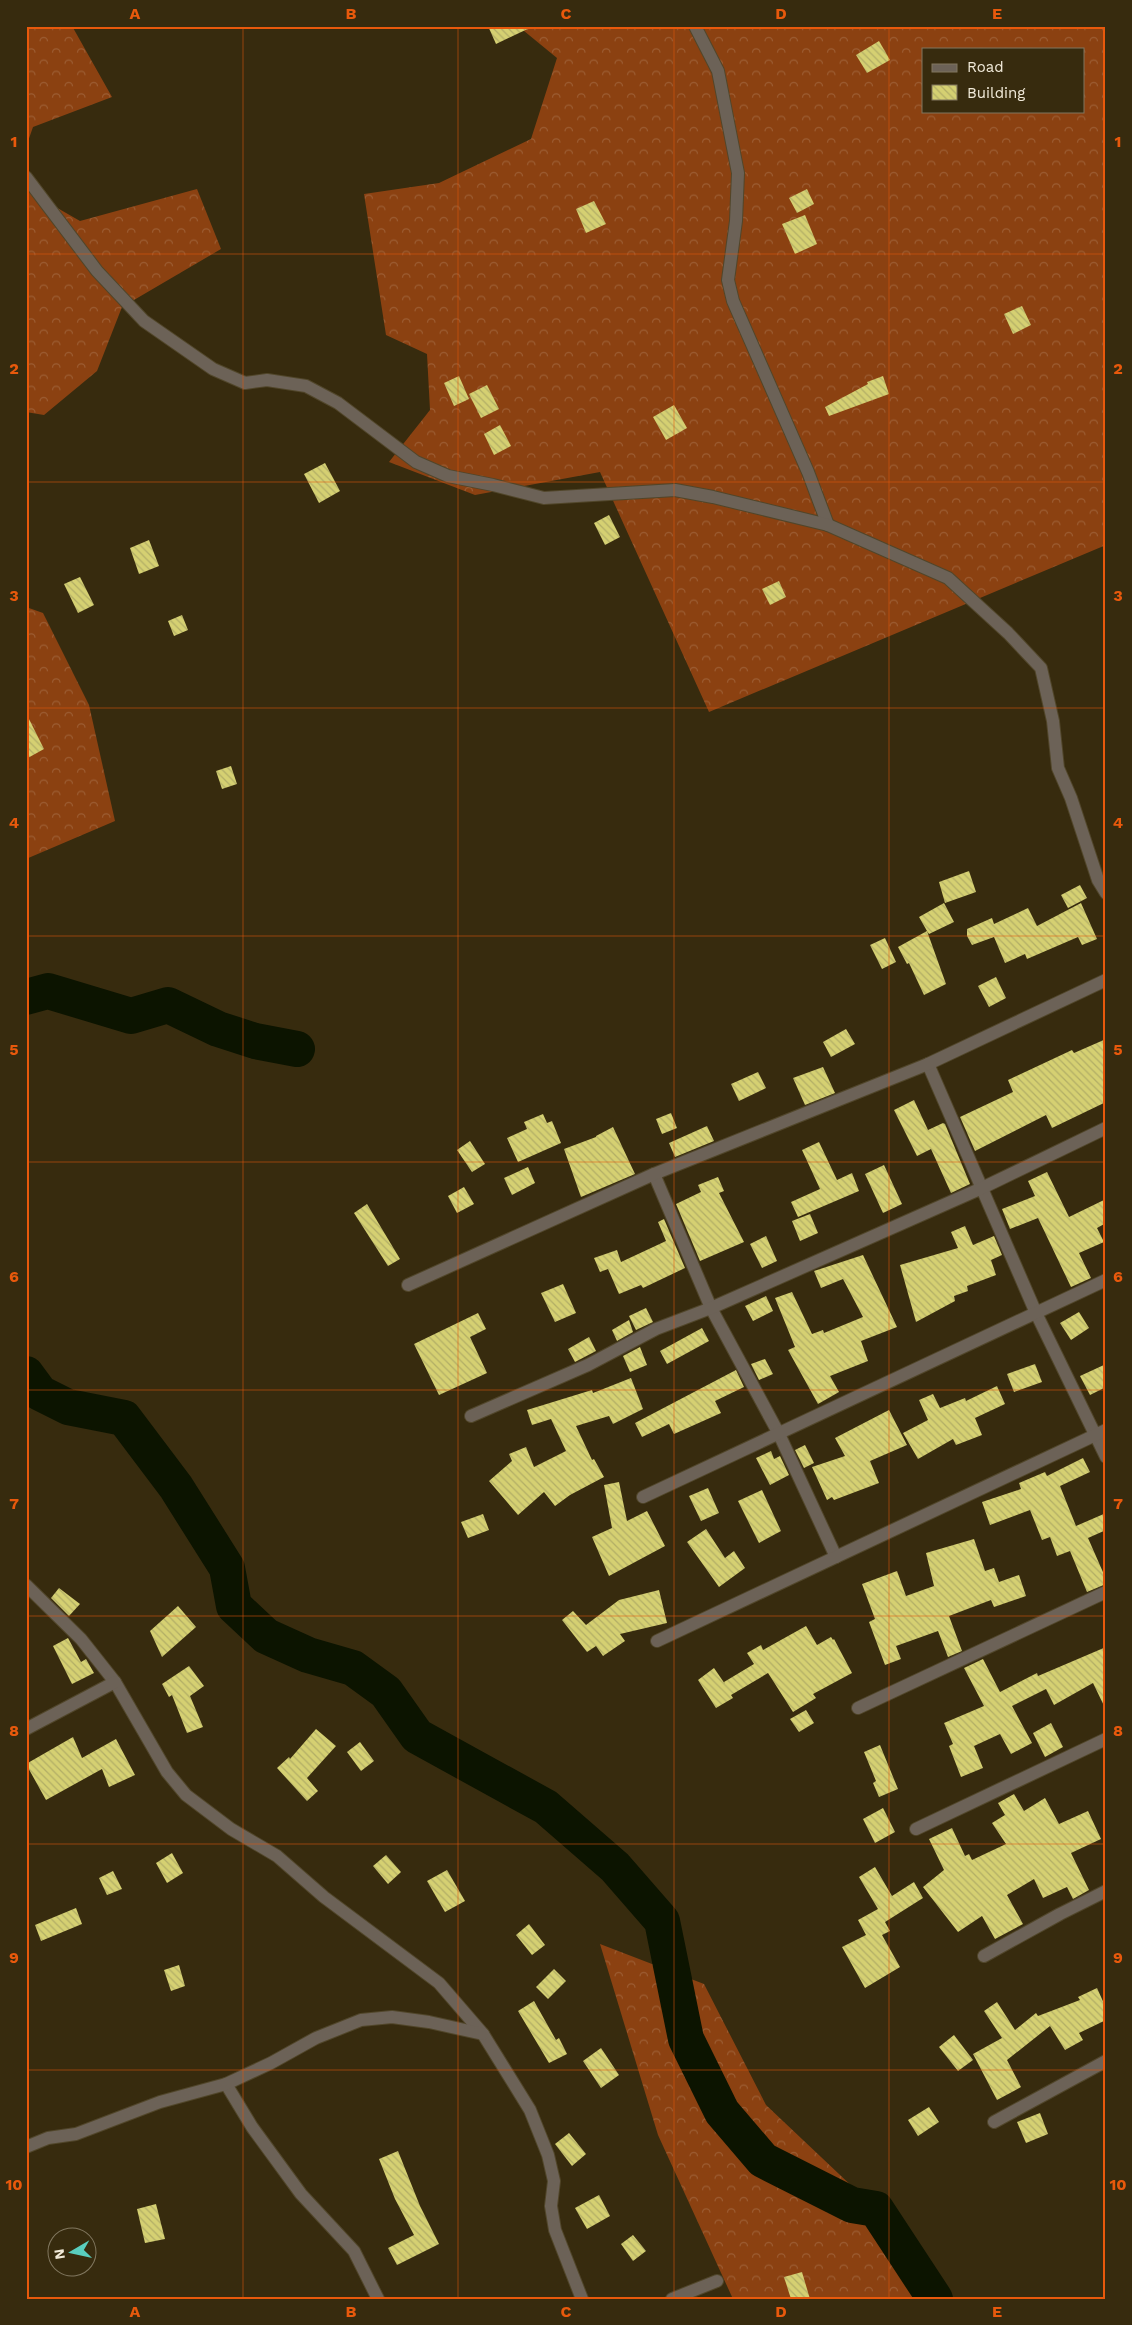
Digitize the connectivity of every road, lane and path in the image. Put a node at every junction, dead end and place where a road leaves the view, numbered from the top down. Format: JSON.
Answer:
{"nodes":[{"id":1,"x":695,"y":26,"type":"edge"},
{"id":2,"x":26,"y":177,"type":"edge"},
{"id":3,"x":828,"y":525,"type":"junction"},
{"id":4,"x":1106,"y":893,"type":"edge"},
{"id":5,"x":1106,"y":980,"type":"edge"},
{"id":6,"x":928,"y":1064,"type":"junction"},
{"id":7,"x":1106,"y":1128,"type":"edge"},
{"id":8,"x":654,"y":1174,"type":"junction"},
{"id":9,"x":982,"y":1188,"type":"junction"},
{"id":10,"x":1106,"y":1280,"type":"edge"},
{"id":11,"x":408,"y":1285,"type":"dead end"},
{"id":12,"x":710,"y":1308,"type":"junction"},
{"id":13,"x":1036,"y":1313,"type":"junction"},
{"id":14,"x":471,"y":1416,"type":"dead end"},
{"id":15,"x":1101,"y":1432,"type":"edge"},
{"id":16,"x":779,"y":1434,"type":"junction"},
{"id":17,"x":1106,"y":1457,"type":"edge"},
{"id":18,"x":643,"y":1498,"type":"dead end"},
{"id":19,"x":836,"y":1557,"type":"junction"},
{"id":20,"x":26,"y":1585,"type":"edge"},
{"id":21,"x":1106,"y":1592,"type":"edge"},
{"id":22,"x":657,"y":1641,"type":"dead end"},
{"id":23,"x":115,"y":1682,"type":"junction"},
{"id":24,"x":858,"y":1708,"type":"dead end"},
{"id":25,"x":26,"y":1729,"type":"edge"},
{"id":26,"x":1106,"y":1739,"type":"edge"},
{"id":27,"x":916,"y":1829,"type":"dead end"},
{"id":28,"x":1106,"y":1892,"type":"edge"},
{"id":29,"x":984,"y":1956,"type":"dead end"},
{"id":30,"x":483,"y":2034,"type":"junction"},
{"id":31,"x":1106,"y":2061,"type":"edge"},
{"id":32,"x":226,"y":2084,"type":"junction"},
{"id":33,"x":994,"y":2122,"type":"dead end"},
{"id":34,"x":26,"y":2147,"type":"edge"},
{"id":35,"x":717,"y":2281,"type":"dead end"},
{"id":36,"x":378,"y":2299,"type":"edge"},
{"id":37,"x":582,"y":2299,"type":"edge"},
{"id":38,"x":672,"y":2299,"type":"edge"}],
"edges":[{"from":1,"to":3,"type":"street"},
{"from":2,"to":3,"type":"street"},
{"from":3,"to":4,"type":"street"},
{"from":5,"to":6,"type":"street"},
{"from":6,"to":8,"type":"street"},
{"from":6,"to":9,"type":"street"},
{"from":7,"to":9,"type":"street"},
{"from":8,"to":11,"type":"street"},
{"from":8,"to":12,"type":"street"},
{"from":9,"to":12,"type":"street"},
{"from":9,"to":13,"type":"street"},
{"from":10,"to":13,"type":"street"},
{"from":12,"to":14,"type":"street"},
{"from":12,"to":16,"type":"street"},
{"from":13,"to":15,"type":"street"},
{"from":13,"to":16,"type":"street"},
{"from":15,"to":17,"type":"street"},
{"from":15,"to":19,"type":"street"},
{"from":16,"to":18,"type":"street"},
{"from":16,"to":19,"type":"street"},
{"from":19,"to":22,"type":"street"},
{"from":20,"to":23,"type":"street"},
{"from":21,"to":24,"type":"street"},
{"from":23,"to":25,"type":"street"},
{"from":23,"to":30,"type":"street"},
{"from":26,"to":27,"type":"street"},
{"from":28,"to":29,"type":"street"},
{"from":30,"to":32,"type":"street"},
{"from":30,"to":37,"type":"street"},
{"from":31,"to":33,"type":"street"},
{"from":32,"to":34,"type":"street"},
{"from":32,"to":36,"type":"street"},
{"from":35,"to":38,"type":"street"}]}
